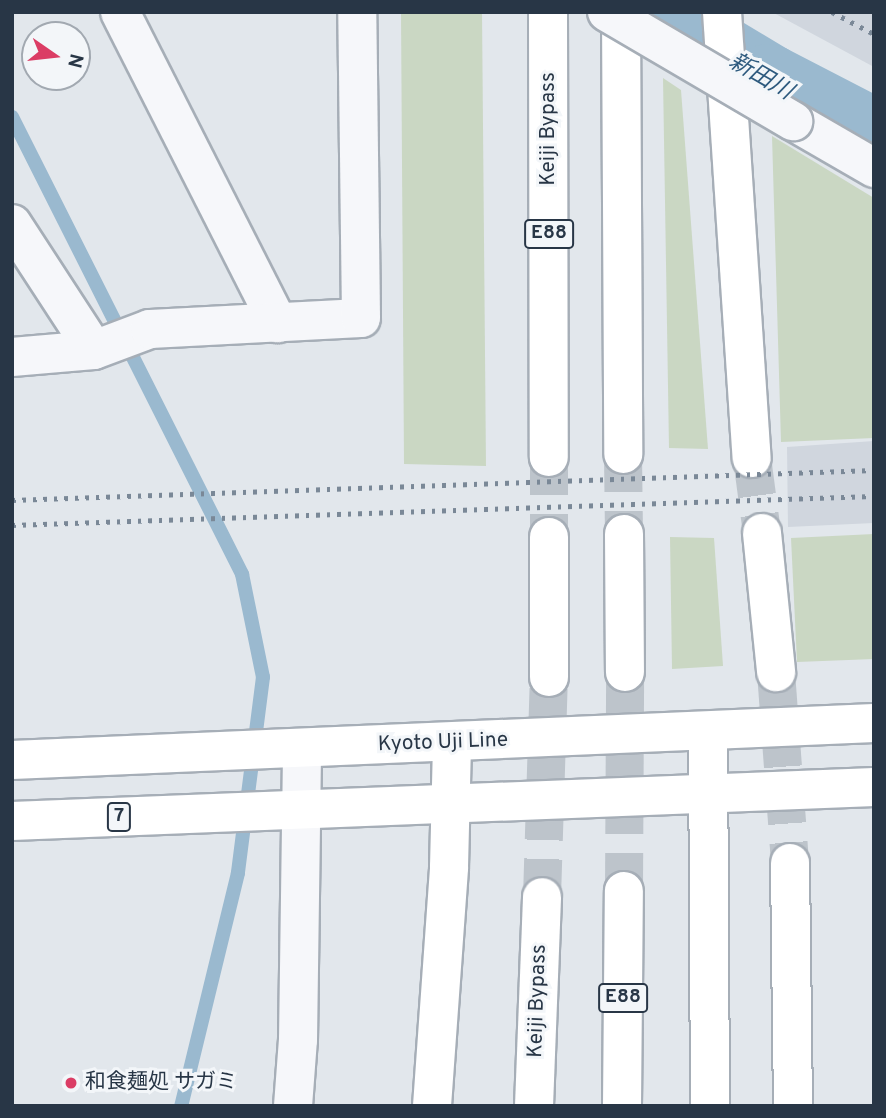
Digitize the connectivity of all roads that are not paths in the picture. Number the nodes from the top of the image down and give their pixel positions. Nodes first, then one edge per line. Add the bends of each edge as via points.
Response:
1 (120, 12) edge
2 (357, 12) edge
3 (548, 12) edge
4 (607, 12) edge
5 (621, 12) edge
6 (722, 12) edge
7 (874, 168) edge
8 (12, 224) edge
9 (278, 323) junction
10 (102, 347) junction
11 (12, 357) edge
12 (623, 454) tunnel mouth
13 (549, 457) tunnel mouth
14 (752, 458) tunnel mouth
15 (762, 533) tunnel mouth
16 (624, 534) tunnel mouth
17 (549, 537) tunnel mouth
18 (625, 672) tunnel mouth
19 (776, 673) tunnel mouth
20 (549, 677) tunnel mouth
21 (874, 723) edge
22 (708, 731) junction
23 (452, 743) junction
24 (288, 750) junction
25 (12, 760) edge
26 (874, 788) edge
27 (707, 796) junction
28 (453, 805) junction
29 (284, 809) junction
30 (12, 821) edge
31 (790, 863) tunnel mouth
32 (624, 891) tunnel mouth
33 (542, 897) tunnel mouth
34 (293, 1106) edge
35 (432, 1106) edge
36 (534, 1106) edge
37 (622, 1106) edge
38 (710, 1106) edge
39 (793, 1106) edge

1 - 9 street
2 - 9 street via 361,318
3 - 13 main road, Keiji Bypass / E88
4 - 7 street, bridge
5 - 12 main road
6 - 14 main road
8 - 10 street
9 - 10 street via 150,330
10 - 11 street
15 - 19 main road
16 - 18 main road
17 - 20 main road
21 - 22 main road, Kyoto Uji Line
22 - 23 main road, Kyoto Uji Line
22 - 27 main road
23 - 24 main road, Kyoto Uji Line
23 - 28 main road
24 - 25 main road, Kyoto Uji Line
24 - 29 street
26 - 27 main road, 7
27 - 28 main road, 7
27 - 38 main road
28 - 29 main road, 7
28 - 35 main road
29 - 30 main road, 7
29 - 34 street
31 - 39 main road
32 - 37 main road, E88
33 - 36 main road, Keiji Bypass

